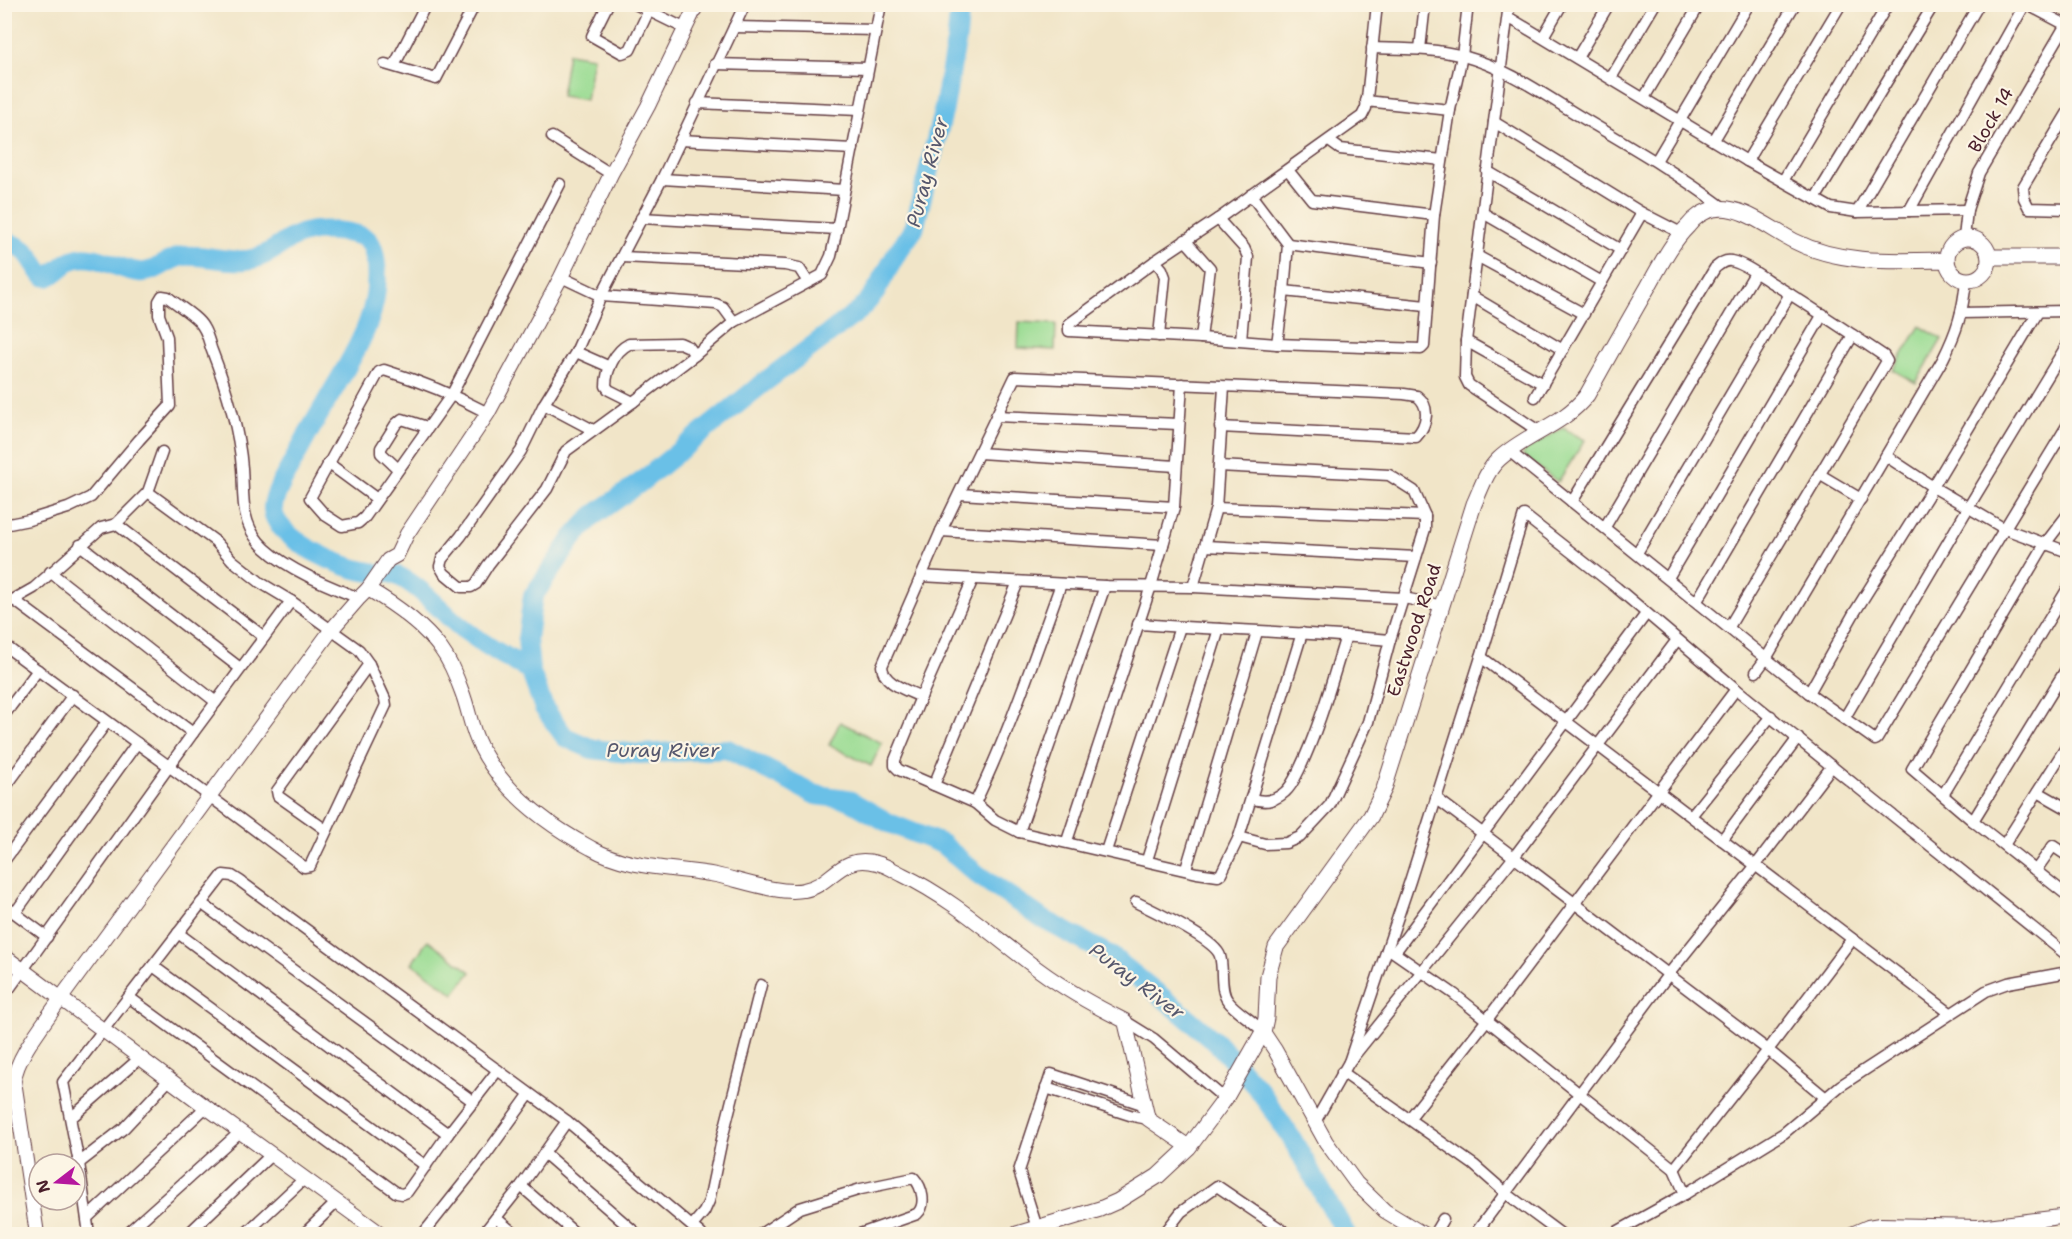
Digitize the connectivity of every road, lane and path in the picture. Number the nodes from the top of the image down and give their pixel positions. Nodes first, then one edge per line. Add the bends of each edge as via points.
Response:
1 (426, 4) edge
2 (475, 4) edge
3 (608, 4) edge
4 (635, 4) edge
5 (697, 4) edge
6 (745, 4) edge
7 (881, 4) edge
8 (1377, 4) edge
9 (1425, 4) edge
10 (1468, 4) edge
11 (1562, 4) edge
12 (1609, 4) edge
13 (1655, 4) edge
14 (1700, 4) edge
15 (1749, 4) edge
16 (1795, 4) edge
17 (1842, 4) edge
18 (1888, 4) edge
19 (1934, 4) edge
20 (1979, 4) edge
21 (2025, 4) edge
22 (650, 8) edge
23 (1509, 8) edge
24 (2067, 24) edge
25 (734, 27) junction
26 (686, 28) junction
27 (876, 30) junction
28 (1543, 37) junction
29 (1372, 48) junction
30 (1420, 50) junction
31 (1462, 56) junction
32 (1577, 58) junction
33 (715, 64) junction
34 (868, 68) junction
35 (1500, 68) junction
36 (1611, 78) junction
37 (1644, 98) junction
38 (1366, 101) junction
39 (697, 103) junction
40 (859, 110) junction
41 (1450, 110) junction
42 (2067, 112) edge
43 (1680, 119) junction
44 (1494, 122) junction
45 (552, 137) dead end
46 (680, 140) junction
47 (1714, 140) junction
48 (1329, 141) junction
49 (853, 149) junction
50 (1442, 160) junction
51 (1656, 161) junction
52 (1747, 161) junction
53 (1288, 170) junction
54 (1487, 171) junction
55 (611, 174) junction
56 (662, 178) junction
57 (1783, 181) junction
58 (560, 184) dead end
59 (844, 190) junction
60 (1251, 195) junction
61 (1815, 199) junction
62 (1724, 208) junction
63 (2067, 209) edge
64 (1966, 210) junction
65 (1857, 212) junction
66 (1909, 212) junction
67 (1483, 213) junction
68 (1642, 213) junction
69 (1434, 215) junction
70 (641, 218) junction
71 (1218, 219) junction
72 (837, 229) junction
73 (1681, 233) junction
74 (1964, 238) junction
75 (1185, 240) junction
76 (1288, 244) junction
77 (1621, 250) junction
78 (1477, 256) junction
79 (622, 257) junction
80 (1989, 257) junction
81 (2067, 257) edge
82 (1947, 260) junction
83 (1155, 261) junction
84 (1431, 263) junction
85 (1755, 273) junction
86 (561, 277) junction
87 (1966, 280) junction
88 (808, 282) junction
89 (1602, 282) junction
90 (1284, 291) junction
91 (1790, 294) junction
92 (601, 296) junction
93 (1472, 296) junction
94 (1426, 306) junction
95 (2067, 311) edge
96 (2038, 312) junction
97 (1961, 313) junction
98 (1584, 314) junction
99 (1823, 314) junction
100 (734, 322) junction
101 (1853, 335) junction
102 (1159, 336) junction
103 (1201, 338) junction
104 (1241, 340) junction
105 (1466, 341) junction
106 (2067, 343) edge
107 (1276, 344) junction
108 (1563, 350) junction
109 (576, 352) junction
110 (695, 355) junction
111 (610, 367) junction
112 (1182, 384) junction
113 (1543, 384) junction
114 (1224, 387) junction
115 (452, 394) junction
116 (1535, 397) dead end
117 (633, 402) junction
118 (544, 404) junction
119 (488, 413) junction
120 (996, 416) junction
121 (1178, 424) junction
122 (2067, 424) edge
123 (1220, 426) junction
124 (427, 427) junction
125 (593, 430) junction
126 (1540, 432) junction
127 (1509, 451) junction
128 (162, 452) dead end
129 (979, 453) junction
130 (1886, 456) junction
131 (328, 464) junction
132 (1176, 466) junction
133 (1219, 466) junction
134 (398, 469) junction
135 (1819, 474) junction
136 (1934, 488) junction
137 (148, 492) junction
138 (960, 494) junction
139 (377, 499) junction
140 (1861, 499) junction
141 (1572, 502) junction
142 (1174, 507) junction
143 (1216, 508) junction
144 (1968, 508) junction
145 (2067, 514) edge
146 (1425, 516) junction
147 (116, 524) junction
148 (4, 525) edge
149 (1605, 527) junction
150 (2005, 529) junction
151 (941, 531) junction
152 (2045, 544) junction
153 (80, 545) junction
154 (1163, 545) junction
155 (1205, 546) junction
156 (2067, 552) edge
157 (1637, 554) junction
158 (1416, 557) junction
159 (50, 572) junction
160 (921, 576) junction
161 (1668, 578) junction
162 (973, 579) junction
163 (1018, 582) junction
164 (1061, 584) junction
165 (1105, 586) junction
166 (1151, 586) junction
167 (1193, 587) junction
168 (2067, 588) edge
169 (363, 593) junction
170 (1404, 598) junction
171 (291, 601) junction
172 (1696, 601) junction
173 (9, 603) edge
174 (1443, 606) junction
175 (1646, 614) junction
176 (1138, 624) junction
177 (1180, 627) junction
178 (1729, 627) junction
179 (332, 629) junction
180 (1219, 629) junction
181 (1257, 632) junction
182 (1302, 633) junction
183 (1346, 636) junction
184 (264, 637) junction
185 (1677, 639) junction
186 (1390, 640) junction
187 (4, 645) edge
188 (1481, 657) junction
189 (1767, 657) junction
190 (369, 664) junction
191 (2067, 666) edge
192 (240, 668) junction
193 (38, 670) junction
194 (1756, 672) dead end
195 (1736, 689) junction
196 (1809, 693) junction
197 (73, 695) junction
198 (921, 697) junction
199 (216, 702) junction
200 (4, 716) edge
201 (1770, 716) junction
202 (1844, 719) junction
203 (1566, 721) junction
204 (107, 722) junction
205 (193, 733) junction
206 (1798, 738) junction
207 (137, 743) junction
208 (2067, 744) edge
209 (1597, 745) junction
210 (2064, 759) edge
211 (1832, 766) junction
212 (170, 767) junction
213 (933, 785) junction
214 (4, 789) edge
215 (1659, 792) junction
216 (2038, 792) junction
217 (210, 795) junction
218 (1943, 795) junction
219 (1251, 798) junction
220 (1436, 798) junction
221 (975, 803) junction
222 (2067, 809) edge
223 (1691, 816) junction
224 (1973, 821) junction
225 (326, 830) junction
226 (1019, 832) junction
227 (1483, 834) junction
228 (1239, 837) junction
229 (1722, 840) junction
230 (1067, 842) junction
231 (2004, 845) junction
232 (1106, 851) junction
233 (2067, 856) edge
234 (1514, 857) junction
235 (1147, 860) junction
236 (4, 861) edge
237 (1756, 866) junction
238 (1186, 869) junction
239 (2036, 870) junction
240 (2067, 896) edge
241 (1136, 902) dead end
242 (201, 903) junction
243 (1575, 904) junction
244 (4, 905) edge
245 (15, 912) junction
246 (178, 933) junction
247 (47, 937) junction
248 (1852, 939) junction
249 (1390, 950) junction
250 (4, 956) edge
251 (2067, 956) edge
252 (153, 966) junction
253 (24, 970) junction
254 (2067, 972) edge
255 (1422, 973) junction
256 (1668, 975) junction
257 (761, 985) dead end
258 (4, 996) edge
259 (62, 998) junction
260 (130, 998) junction
261 (1950, 1013) junction
262 (1125, 1021) junction
263 (1486, 1021) junction
264 (104, 1029) junction
265 (1260, 1038) junction
266 (1767, 1050) junction
267 (140, 1058) junction
268 (1349, 1062) junction
269 (498, 1070) junction
270 (1342, 1072) junction
271 (170, 1079) junction
272 (1046, 1088) junction
273 (530, 1095) junction
274 (1580, 1095) junction
275 (1226, 1097) junction
276 (1826, 1098) junction
277 (474, 1102) junction
278 (1145, 1105) junction
279 (206, 1107) junction
280 (71, 1118) junction
281 (1148, 1119) junction
282 (1409, 1119) junction
283 (567, 1121) junction
284 (1315, 1122) junction
285 (240, 1132) junction
286 (448, 1134) junction
287 (1190, 1147) junction
288 (77, 1152) edge
289 (544, 1153) junction
290 (272, 1154) junction
291 (87, 1157) edge
292 (426, 1166) junction
293 (1674, 1169) junction
294 (304, 1179) junction
295 (520, 1186) junction
296 (1507, 1194) junction
297 (1685, 1194) junction
298 (336, 1203) junction
299 (86, 1212) edge
300 (2067, 1216) edge
301 (87, 1218) junction
302 (496, 1218) junction
303 (1443, 1219) dead end
304 (692, 1226) junction
305 (371, 1232) edge
306 (1027, 1232) edge
307 (37, 1234) edge
308 (89, 1234) edge
309 (126, 1234) edge
310 (188, 1234) edge
311 (245, 1234) edge
312 (304, 1234) edge
313 (423, 1234) edge
314 (483, 1234) edge
315 (515, 1234) edge
316 (576, 1234) edge
317 (638, 1234) edge
318 (701, 1234) edge
319 (761, 1234) edge
320 (860, 1234) edge
321 (1164, 1234) edge
322 (1288, 1234) edge
323 (1423, 1234) edge
324 (1434, 1234) edge
325 (1475, 1234) edge
326 (1561, 1234) edge
327 (1614, 1234) edge
328 (1852, 1234) edge

1 - 2 street via 389,65 436,79
3 - 22 street via 592,36 622,53 630,50
4 - 22 street
5 - 26 street
6 - 25 street
7 - 27 street
8 - 29 street
9 - 30 street
10 - 31 street
11 - 28 street
12 - 32 street
13 - 36 street
14 - 37 street
15 - 43 street
16 - 47 street
17 - 52 street
18 - 57 street
19 - 61 street
20 - 65 street
21 - 24 street
21 - 66 street
22 - 26 street
23 - 28 street
23 - 35 street
24 - 64 street, Block 14 via 1979,173
25 - 27 street
25 - 33 street
26 - 55 street
27 - 34 street
28 - 32 street
29 - 30 street
29 - 38 street
30 - 31 street
31 - 35 street
31 - 41 street
32 - 36 street
33 - 34 street
33 - 39 street
34 - 40 street
35 - 44 street
35 - 51 street
36 - 37 street
37 - 43 street
38 - 41 street
38 - 48 street via 1362,116
39 - 40 street
39 - 46 street
40 - 49 street
41 - 50 street
42 - 63 street via 2023,187 2029,208
43 - 47 street
43 - 51 street
44 - 54 street
44 - 68 street
45 - 55 street
46 - 49 street
46 - 56 street
47 - 52 street
48 - 50 street via 1340,149
48 - 53 street
49 - 59 street
50 - 69 street
51 - 62 street
52 - 57 street
53 - 60 street
53 - 69 street via 1316,201
54 - 67 street
54 - 77 street
55 - 86 street
56 - 59 street
56 - 70 street
57 - 61 street
58 - 115 street
59 - 72 street
60 - 71 street
60 - 76 street
61 - 65 street via 1831,208
62 - 73 main road, Eastwood Road via 1705,212
62 - 82 main road via 1742,213 1817,251 1864,260
64 - 66 street
64 - 74 street, Block 14
65 - 66 street
67 - 78 street
67 - 89 street
68 - 73 street
68 - 77 street
69 - 84 street
70 - 72 street
70 - 79 street
71 - 75 street
71 - 104 street via 1248,253
72 - 88 street via 822,275
73 - 126 main road, Eastwood Road via 1587,395 1571,412
74 - 80 main road via 1983,244
74 - 82 main road via 1951,245
75 - 83 street
75 - 103 street via 1210,268
76 - 84 street
76 - 90 street
77 - 89 street
78 - 93 street
78 - 98 street
79 - 88 street via 785,265 799,268
79 - 92 street
80 - 81 main road
80 - 87 main road via 1984,272 1976,279
82 - 87 main road via 1950,271
83 - 102 street via 1165,277
83 - 102 street via 1068,326 1071,332
84 - 94 street
85 - 91 street
85 - 141 street via 1728,260 1715,268
85 - 149 street
86 - 92 street
86 - 119 street
87 - 97 street
88 - 100 street
89 - 98 street
90 - 94 street
90 - 107 street
91 - 99 street
91 - 157 street
92 - 100 street via 716,304
92 - 109 street
93 - 105 street
93 - 108 street
94 - 107 street via 1424,345 1418,350
95 - 96 street
96 - 97 street
96 - 136 street
97 - 130 street via 1957,332 1943,359
98 - 108 street
99 - 101 street
99 - 161 street
100 - 110 street
101 - 135 street via 1887,361
101 - 172 street
102 - 103 street
103 - 104 street
104 - 107 street
105 - 113 street
105 - 126 street via 1465,377 1469,385
106 - 144 street
108 - 113 street
109 - 111 street
109 - 118 street
110 - 111 street via 680,343 629,344 616,355
110 - 117 street
111 - 117 street via 606,386
112 - 114 street
112 - 120 street via 1014,377
112 - 121 street
113 - 116 street
114 - 123 street
114 - 123 street via 1417,396 1426,407 1426,417 1416,437
115 - 119 street
115 - 124 street
115 - 131 street via 414,379 379,372
117 - 125 street
118 - 125 street
118 - 125 street via 521,451 442,558 440,566 444,573 461,587 476,584 547,489 566,451
119 - 169 street via 407,534 398,555 388,561
120 - 121 street
120 - 129 street
121 - 132 street
122 - 150 street
123 - 133 street
124 - 134 street
124 - 134 street via 402,419 396,424 381,453
126 - 127 main road, Eastwood Road
127 - 141 street
127 - 174 main road, Eastwood Road via 1491,468 1474,504
128 - 137 street
129 - 132 street
129 - 138 street
130 - 136 street
130 - 140 street
131 - 139 street
131 - 139 street via 310,498 325,515 342,526 358,524
132 - 142 street
133 - 143 street
133 - 146 street via 1389,475 1414,491
134 - 139 street
135 - 140 street
135 - 178 street
136 - 144 street
136 - 196 street via 1853,615
137 - 147 street
137 - 171 street via 215,541 261,583
138 - 142 street
138 - 151 street
140 - 189 street
141 - 149 street
142 - 154 street
143 - 146 street
143 - 155 street
144 - 150 street
144 - 202 street
145 - 152 street
146 - 158 street
147 - 153 street via 101,528
147 - 184 street
148 - 169 street via 68,508 91,497 170,406 167,337 159,315 159,301 162,296 168,297 202,325 222,376 242,467 245,517 259,542 304,574
149 - 157 street
150 - 152 street
150 - 202 street via 1877,739
151 - 154 street
151 - 160 street
152 - 156 street
152 - 218 street via 1913,765 1913,771
153 - 159 street
153 - 192 street
154 - 166 street
155 - 158 street
155 - 167 street
157 - 161 street
158 - 170 street
159 - 173 street via 34,588
159 - 199 street
160 - 162 street
160 - 198 street via 882,674
161 - 172 street
162 - 163 street
162 - 198 street
163 - 164 street
163 - 213 street
164 - 165 street
164 - 221 street
165 - 166 street
165 - 226 street
166 - 167 street
166 - 176 street
167 - 170 street
168 - 218 street
169 - 179 street
169 - 262 street via 401,609 441,650 463,694 480,747 497,773 527,804 590,848 637,865 713,874 797,891 816,886 848,863 876,863 918,882 1042,973
170 - 174 street
170 - 186 street
171 - 179 street
171 - 184 street
172 - 178 street
173 - 205 street
174 - 265 main road, Eastwood Road via 1384,789 1371,816 1276,947
175 - 185 street
175 - 188 street via 1524,515
175 - 203 street
176 - 177 street
176 - 230 street
177 - 180 street
177 - 232 street
178 - 189 street
179 - 190 street via 359,650
179 - 217 street
180 - 181 street
180 - 235 street
181 - 182 street
181 - 238 street
182 - 183 street
182 - 219 street
183 - 186 street
183 - 219 street via 1313,742 1293,782 1272,800
184 - 192 street
185 - 195 street
185 - 209 street
186 - 228 street via 1368,722 1330,806 1300,837 1286,843 1265,844
187 - 193 street
188 - 203 street
188 - 220 street
189 - 194 street
189 - 196 street
190 - 225 street via 386,705
190 - 225 street via 277,790 278,796
191 - 224 street
192 - 199 street
193 - 197 street
193 - 200 street
195 - 201 street
195 - 215 street
196 - 202 street
197 - 204 street
197 - 214 street
198 - 213 street via 895,766
199 - 205 street
201 - 206 street
201 - 223 street
203 - 209 street
203 - 227 street
204 - 207 street
204 - 236 street
205 - 212 street
206 - 211 street
206 - 229 street
207 - 212 street
207 - 245 street
208 - 210 street
209 - 215 street
209 - 234 street
210 - 216 street
211 - 237 street
211 - 251 street
212 - 217 street
212 - 247 street
213 - 221 street
215 - 223 street
215 - 243 street
216 - 222 street
216 - 231 street
217 - 225 street via 304,867 310,866
217 - 259 street
218 - 224 street
219 - 228 street
220 - 227 street
220 - 249 street
221 - 226 street via 995,820
223 - 229 street
224 - 231 street
226 - 230 street
227 - 234 street
227 - 249 street
228 - 238 street via 1218,876
229 - 237 street
230 - 232 street
231 - 239 street
232 - 235 street
233 - 239 street via 2053,846
234 - 243 street
234 - 255 street
235 - 238 street
237 - 248 street
237 - 256 street
239 - 240 street
241 - 265 street via 1216,948 1228,1001 1253,1021
242 - 246 street
242 - 269 street via 223,875 232,876
242 - 277 street
243 - 256 street
243 - 263 street
244 - 245 street
245 - 247 street
246 - 252 street
246 - 286 street
247 - 253 street
248 - 261 street
248 - 266 street
249 - 255 street
249 - 268 street
250 - 253 street
252 - 260 street
252 - 292 street
253 - 258 street
253 - 259 street
254 - 261 street via 2008,983 1986,991
255 - 263 street
255 - 268 street
256 - 266 street
256 - 274 street
257 - 304 street via 709,1201
259 - 264 street
259 - 307 street via 15,1071
260 - 264 street
260 - 292 street via 397,1193 407,1192
261 - 276 street
262 - 275 street via 1154,1039
262 - 278 street
263 - 274 street
263 - 282 street
264 - 267 street
264 - 280 street via 63,1082
265 - 275 main road, Eastwood Road
265 - 284 street via 1275,1050
266 - 276 street
266 - 293 street
267 - 271 street
267 - 280 street
268 - 270 street
269 - 273 street
269 - 277 street
270 - 282 street
270 - 284 street
271 - 279 street
271 - 291 street via 124,1128
272 - 278 street via 1051,1074
272 - 281 street
272 - 306 street via 1019,1171
273 - 283 street
273 - 313 street
274 - 293 street
274 - 296 street
275 - 287 main road, Eastwood Road
276 - 297 street via 1784,1133
277 - 286 street
278 - 281 street
279 - 285 street
279 - 301 street
280 - 288 street
281 - 287 street
282 - 296 street
283 - 289 street
283 - 304 street
284 - 323 street via 1356,1183 1385,1211
285 - 290 street
285 - 309 street
286 - 292 street
287 - 306 main road, Eastwood Road via 1136,1192 1100,1209
289 - 295 street
289 - 317 street
290 - 294 street
290 - 310 street
293 - 297 street
294 - 298 street
294 - 311 street
295 - 302 street
295 - 316 street
296 - 325 street
296 - 326 street
297 - 327 street
298 - 305 street
298 - 312 street
299 - 301 street
300 - 328 street via 1979,1227 1880,1225
301 - 308 street
302 - 314 street
302 - 315 street
303 - 324 street
304 - 318 street
319 - 320 street via 800,1208 861,1189 914,1178 918,1182 922,1210
321 - 322 street via 1181,1212 1217,1186

